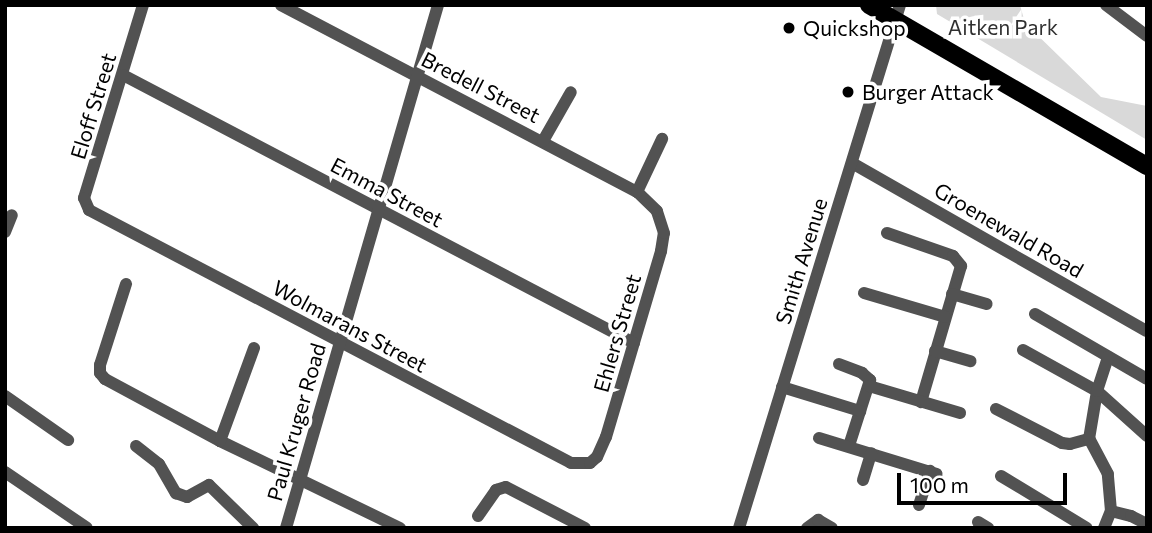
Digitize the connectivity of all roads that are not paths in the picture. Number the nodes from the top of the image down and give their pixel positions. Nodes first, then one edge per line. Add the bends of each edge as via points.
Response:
1 (143, 5) edge
2 (281, 5) edge
3 (438, 5) edge
4 (869, 5) edge
5 (1106, 5) edge
6 (898, 12) edge
7 (1147, 36) edge
8 (122, 75) junction
9 (416, 75) junction
10 (571, 92) dead end
11 (662, 139) dead end
12 (543, 141) junction
13 (852, 163) junction
14 (1147, 166) edge
15 (637, 192) junction
16 (379, 209) junction
17 (657, 211) joint
18 (94, 214) joint
19 (12, 215) dead end
20 (5, 232) edge
21 (887, 233) dead end
22 (126, 284) dead end
23 (864, 293) dead end
24 (952, 294) junction
25 (987, 304) dead end
26 (1035, 314) dead end
27 (945, 317) junction
28 (1147, 331) edge
29 (340, 342) junction
30 (634, 344) junction
31 (254, 348) dead end
32 (1023, 350) dead end
33 (935, 351) junction
34 (1108, 357) junction
35 (971, 361) dead end
36 (839, 364) dead end
37 (1147, 379) edge
38 (869, 386) junction
39 (782, 387) junction
40 (1097, 391) junction
41 (5, 396) edge
42 (921, 402) junction
43 (996, 409) dead end
44 (860, 411) junction
45 (960, 413) dead end
46 (1147, 436) edge
47 (819, 438) dead end
48 (68, 439) dead end
49 (1089, 439) junction
50 (220, 441) junction
51 (136, 446) dead end
52 (849, 446) junction
53 (871, 453) junction
54 (590, 463) joint
55 (6, 473) edge
56 (1001, 476) dead end
57 (863, 480) dead end
58 (300, 481) junction
59 (919, 505) dead end
60 (1111, 511) junction
61 (478, 516) dead end
62 (1147, 524) edge
63 (87, 528) edge
64 (254, 528) edge
65 (286, 528) edge
66 (400, 528) edge
67 (584, 528) edge
68 (739, 528) edge
69 (807, 528) edge
70 (832, 528) edge
71 (1087, 528) edge
72 (1104, 528) edge

1 - 8 street, Eloff Street
2 - 9 street, Bredell Street
3 - 9 street, Paul Kruger Road
4 - 6 main road
5 - 7 street
6 - 13 street, Smith Avenue
6 - 14 main road
8 - 16 street, Emma Street
8 - 18 street, Eloff Street via 84,198
9 - 12 street, Bredell Street
9 - 16 street, Paul Kruger Road
10 - 12 street
11 - 15 street
12 - 15 street, Bredell Street
13 - 28 street, Groenewald Road
13 - 39 street, Smith Avenue
15 - 17 street, Bredell Street
16 - 29 street, Paul Kruger Road
16 - 30 street, Emma Street
17 - 30 street, Ehlers Street via 664,233
18 - 29 street, Wolmarans Street
19 - 20 street
21 - 24 street via 953,256 960,272
22 - 50 street via 100,373 113,385
23 - 27 street
24 - 25 street
24 - 27 street
26 - 34 street
27 - 33 street
29 - 54 street, Wolmarans Street via 570,463
29 - 58 street, Paul Kruger Road
30 - 54 street, Ehlers Street via 606,437
31 - 50 street
32 - 40 street
33 - 35 street
33 - 42 street
34 - 37 street
34 - 40 street
36 - 38 street via 866,376
38 - 42 street
38 - 44 street
39 - 44 street
39 - 68 street, Smith Avenue
40 - 46 street
40 - 49 street
41 - 48 street
42 - 45 street
43 - 49 street via 1062,443
44 - 52 street
47 - 52 street
49 - 60 street via 1108,474
50 - 58 street
51 - 64 street via 159,464 176,493 187,497 209,485
52 - 53 street
53 - 57 street
53 - 59 street via 933,473
55 - 63 street
56 - 71 street
58 - 65 street, Paul Kruger Road
58 - 66 street
60 - 62 street
60 - 72 street
61 - 67 street via 496,490 506,487
69 - 70 street via 818,520

